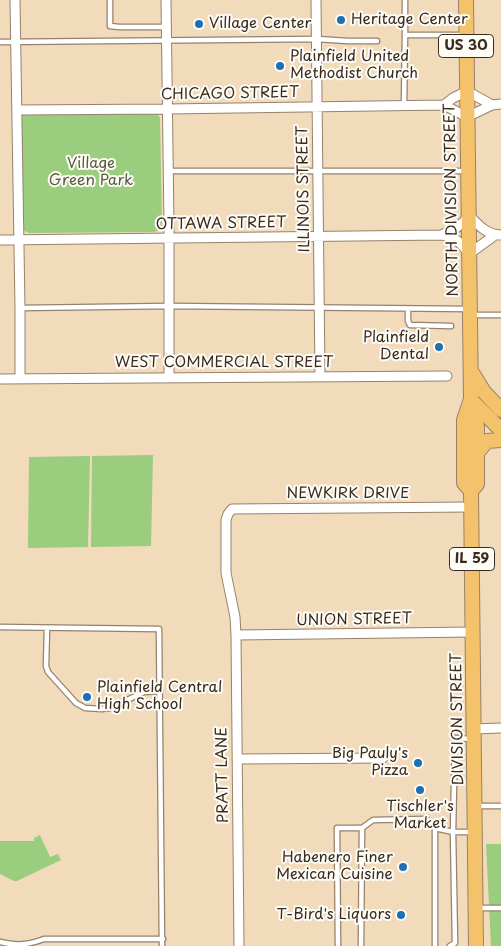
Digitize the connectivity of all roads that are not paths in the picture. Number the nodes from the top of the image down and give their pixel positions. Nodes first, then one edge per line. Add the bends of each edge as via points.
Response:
1 (15, 0) edge
2 (110, 0) edge
3 (166, 0) edge
4 (316, 0) edge
5 (404, 0) edge
6 (466, 0) edge
7 (166, 27) junction
8 (404, 35) junction
9 (466, 35) junction
10 (317, 39) junction
11 (166, 40) junction
12 (377, 41) dead end
13 (0, 42) edge
14 (16, 42) junction
15 (467, 92) junction
16 (497, 104) edge
17 (404, 105) junction
18 (444, 105) junction
19 (317, 107) junction
20 (168, 109) junction
21 (17, 110) junction
22 (467, 117) junction
23 (168, 171) junction
24 (318, 171) junction
25 (468, 171) junction
26 (469, 216) junction
27 (442, 235) junction
28 (498, 235) edge
29 (318, 236) junction
30 (169, 238) junction
31 (0, 240) edge
32 (19, 240) junction
33 (469, 254) junction
34 (169, 306) junction
35 (20, 308) junction
36 (319, 308) junction
37 (408, 309) junction
38 (470, 312) junction
39 (501, 315) edge
40 (451, 326) dead end
41 (471, 370) junction
42 (448, 376) dead end
43 (169, 377) junction
44 (320, 377) junction
45 (0, 379) edge
46 (20, 379) junction
47 (471, 399) junction
48 (501, 410) edge
49 (501, 430) edge
50 (501, 440) edge
51 (477, 453) junction
52 (471, 491) junction
53 (472, 507) junction
54 (228, 514) joint
55 (0, 628) edge
56 (47, 628) junction
57 (473, 632) junction
58 (236, 635) junction
59 (160, 691) junction
60 (501, 728) edge
61 (474, 734) junction
62 (383, 758) dead end
63 (237, 759) junction
64 (475, 806) junction
65 (501, 806) edge
66 (362, 828) junction
67 (435, 828) junction
68 (453, 832) junction
69 (475, 832) junction
70 (476, 908) junction
71 (501, 908) edge
72 (163, 939) junction
73 (0, 942) edge
74 (162, 946) edge
75 (239, 946) edge
76 (338, 946) edge
77 (361, 946) edge
78 (435, 946) edge
79 (450, 946) edge
80 (476, 946) edge

1 - 14 street
2 - 7 lane via 110,26
3 - 7 street
4 - 10 street, ILLINOIS STREET
5 - 8 lane
6 - 9 main road, NORTH DIVISION STREET / US 30
7 - 11 street
8 - 9 lane
8 - 17 lane
9 - 15 main road, NORTH DIVISION STREET / US 30
10 - 11 lane
10 - 12 lane
10 - 19 street, ILLINOIS STREET
11 - 14 lane
11 - 20 street
13 - 14 lane
14 - 21 street
15 - 16 street
15 - 18 street, CHICAGO STREET
15 - 22 main road, NORTH DIVISION STREET / US 30
16 - 22 street
17 - 18 street, CHICAGO STREET
17 - 19 street, CHICAGO STREET
18 - 22 street, CHICAGO STREET
19 - 20 street, CHICAGO STREET
19 - 24 street, ILLINOIS STREET
20 - 21 street, CHICAGO STREET
20 - 23 street
21 - 32 street
22 - 25 main road, NORTH DIVISION STREET / US 30
23 - 24 lane
23 - 30 street
24 - 25 lane
24 - 29 street, ILLINOIS STREET
25 - 26 main road, NORTH DIVISION STREET / US 30
26 - 27 street via 459,227
26 - 28 street via 482,228
26 - 33 main road, NORTH DIVISION STREET / US 30
27 - 29 street, OTTAWA STREET
27 - 33 street, OTTAWA STREET via 460,242
28 - 33 street
29 - 30 street, OTTAWA STREET
29 - 36 street, ILLINOIS STREET
30 - 32 street, OTTAWA STREET
30 - 34 street
31 - 32 street, OTTAWA STREET
32 - 35 street
33 - 38 main road, NORTH DIVISION STREET / US 30
34 - 35 lane
34 - 36 lane
34 - 43 street
35 - 46 street
36 - 37 lane
36 - 44 street, ILLINOIS STREET
37 - 38 lane
37 - 40 lane via 410,325
38 - 39 lane
38 - 41 main road, NORTH DIVISION STREET / US 30
41 - 47 main road, NORTH DIVISION STREET / US 30
41 - 48 main road, US 30 via 484,392
42 - 44 street, WEST COMMERCIAL STREET
43 - 44 street, WEST COMMERCIAL STREET
43 - 46 street, WEST COMMERCIAL STREET
45 - 46 street, WEST COMMERCIAL STREET
47 - 49 main road
47 - 51 main road, DIVISION STREET / IL 59 via 477,427
47 - 52 main road, DIVISION STREET / IL 59 via 464,420 464,483
50 - 51 main road via 487,441
51 - 52 main road, DIVISION STREET / IL 59 via 477,484
52 - 53 main road, DIVISION STREET / IL 59
53 - 54 street, NEWKIRK DRIVE via 232,509
53 - 57 main road, DIVISION STREET / IL 59
54 - 58 street, PRATT LANE via 226,573
55 - 56 lane
56 - 59 lane via 159,628
56 - 59 lane via 48,672 76,703 85,708 110,708 144,692
57 - 58 street, UNION STREET
57 - 61 main road, DIVISION STREET / IL 59
58 - 63 street, PRATT LANE
59 - 72 lane
60 - 61 street
61 - 64 main road, DIVISION STREET / IL 59
61 - 68 lane via 455,738
62 - 63 street
63 - 75 street, PRATT LANE
64 - 65 lane
64 - 69 main road, DIVISION STREET / IL 59
66 - 67 lane via 373,820 426,819
66 - 76 lane via 337,828
66 - 77 lane
67 - 68 lane
67 - 78 lane
68 - 69 lane
68 - 79 lane via 455,943
69 - 70 main road, DIVISION STREET / IL 59
70 - 71 lane
70 - 80 main road, DIVISION STREET / IL 59
72 - 73 lane via 44,939 27,946
72 - 74 lane

